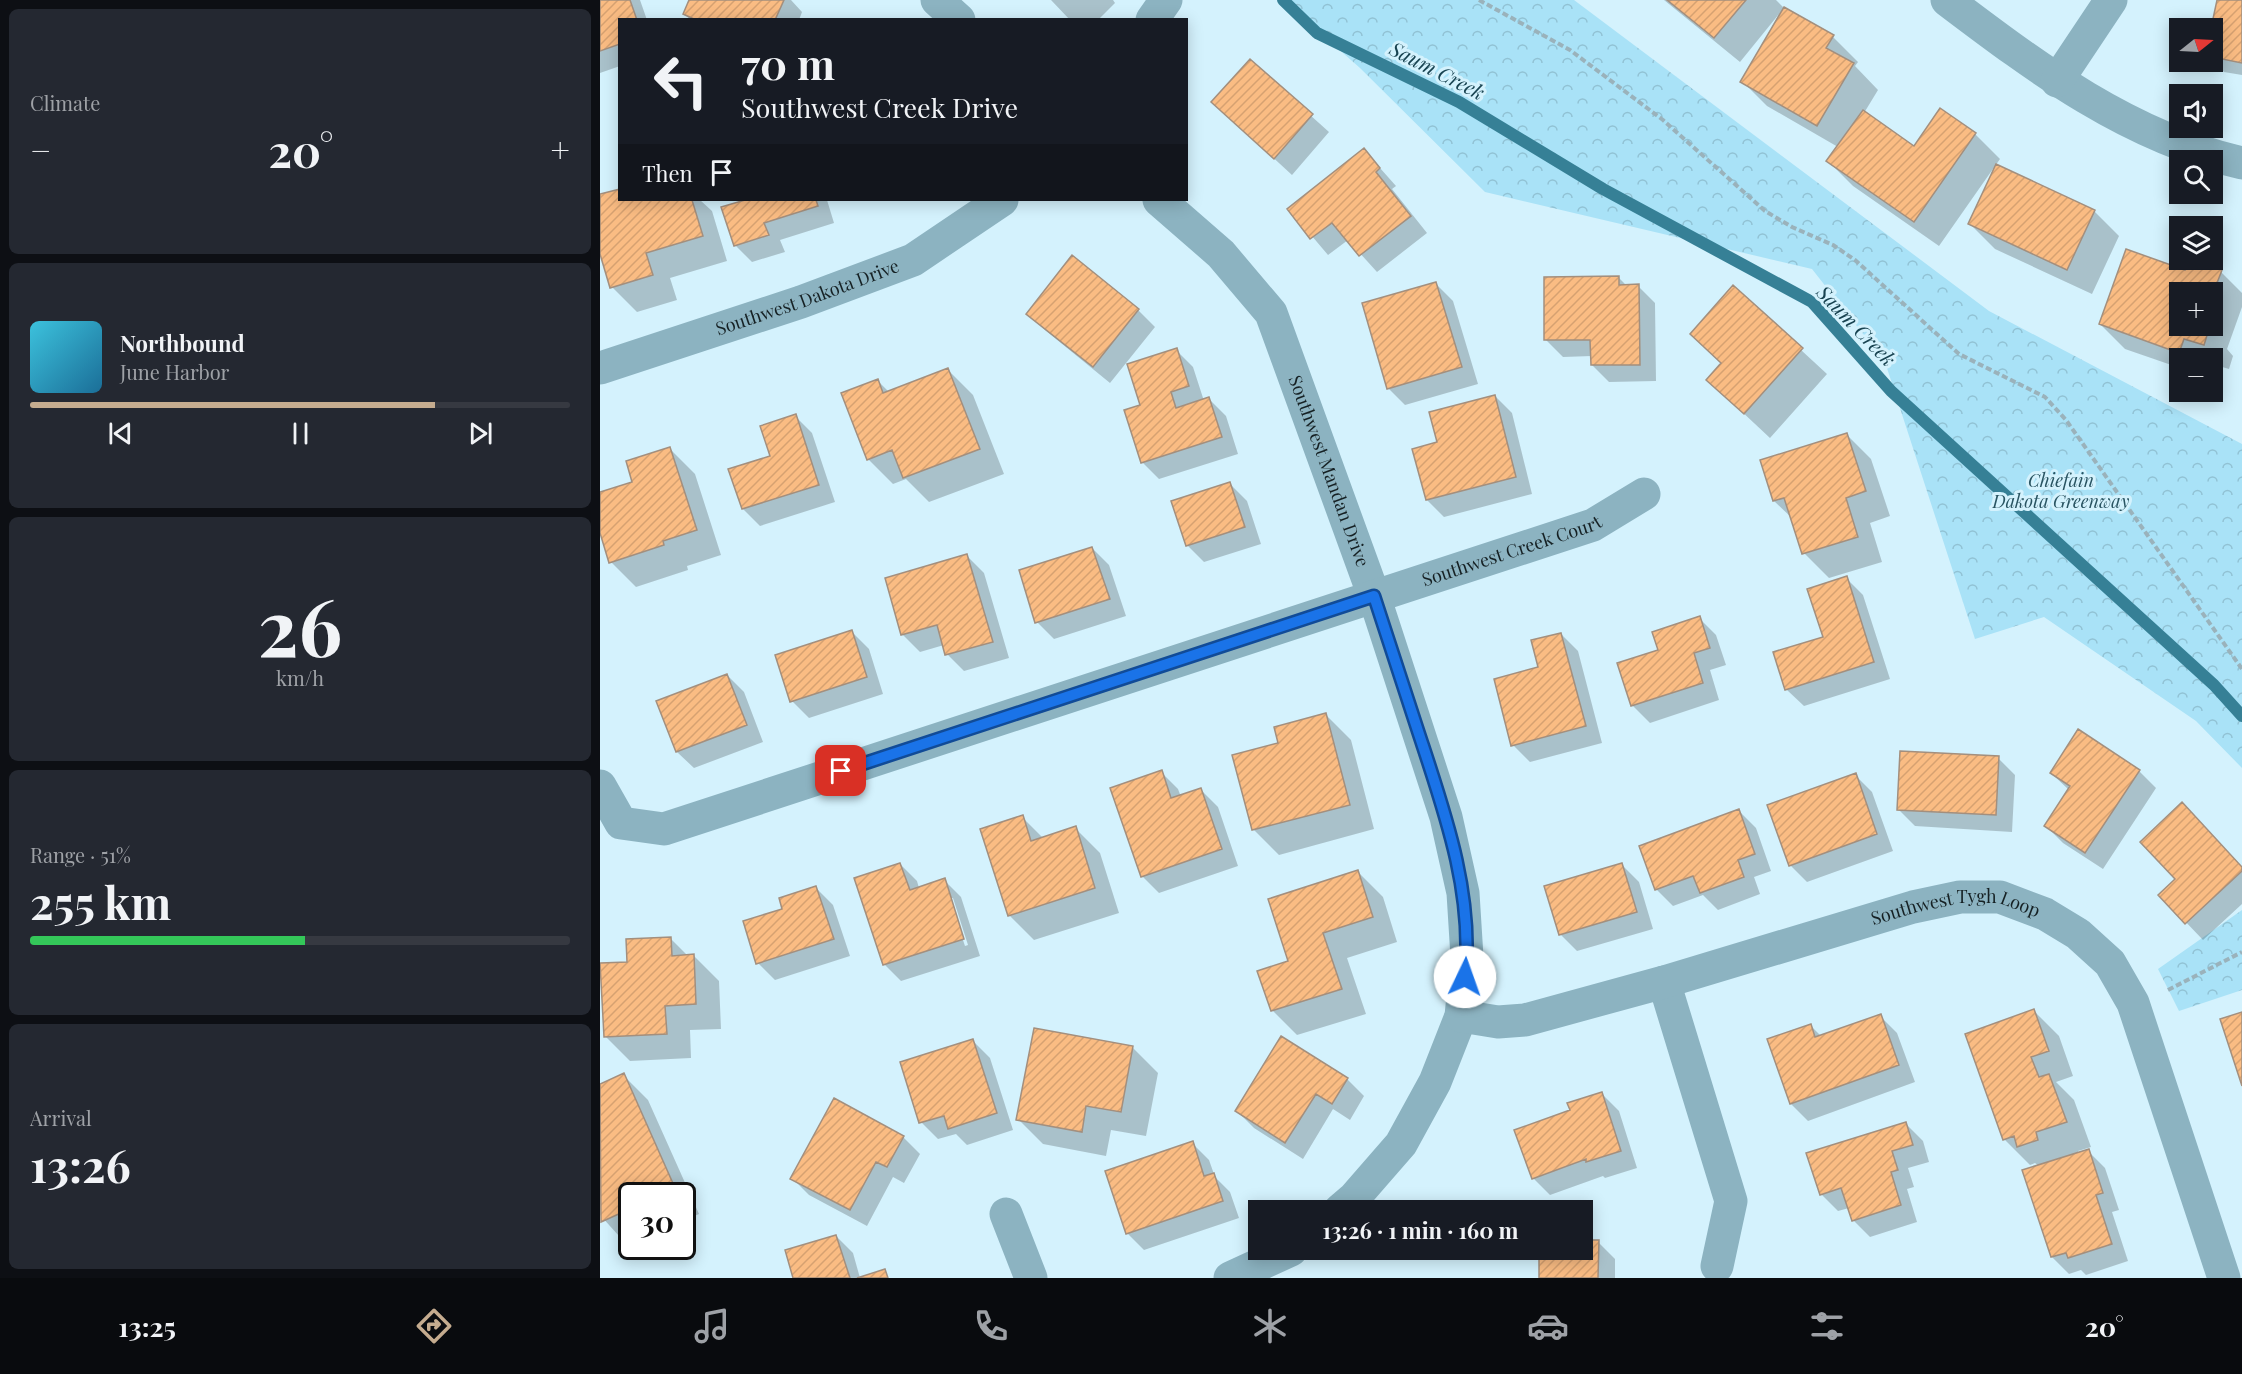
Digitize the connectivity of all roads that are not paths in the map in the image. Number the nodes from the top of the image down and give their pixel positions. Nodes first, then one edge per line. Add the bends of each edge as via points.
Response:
1 (937, 0) edge
2 (1166, 0) edge
3 (1947, 0) edge
4 (2111, 0) edge
5 (957, 18) edge
6 (1153, 18) edge
7 (2056, 81) junction
8 (2242, 163) edge
9 (1001, 201) edge
10 (1160, 201) edge
11 (600, 368) edge
12 (1644, 494) dead end
13 (1374, 596) junction
14 (600, 786) edge
15 (1664, 982) junction
16 (1461, 1016) junction
17 (1352, 1200) edge
18 (1006, 1214) dead end
19 (1270, 1260) edge
20 (1717, 1266) dead end
21 (1031, 1278) edge
22 (1230, 1278) edge
23 (2224, 1278) edge

1 - 5 street
2 - 6 street
3 - 7 street
4 - 7 street
7 - 8 street via 2161,138
9 - 11 street, Southwest Dakota Drive via 913,260 801,302
10 - 13 street, Southwest Mandan Drive via 1221,254 1271,313
12 - 13 street, Southwest Creek Court via 1593,525
13 - 14 street, Southwest Creek Court via 664,829 621,824
13 - 16 street, Southwest Mandan Drive via 1446,817 1463,893 1467,957
15 - 16 street, Southwest Tygh Loop via 1525,1020 1498,1022
15 - 20 street via 1731,1201
15 - 23 street, Southwest Tygh Loop via 1913,907 1960,897 2001,897 2045,914 2078,934 2110,963 2133,1003
16 - 17 street, Southwest Mandan Drive via 1435,1082 1401,1144
18 - 21 street
19 - 22 street

